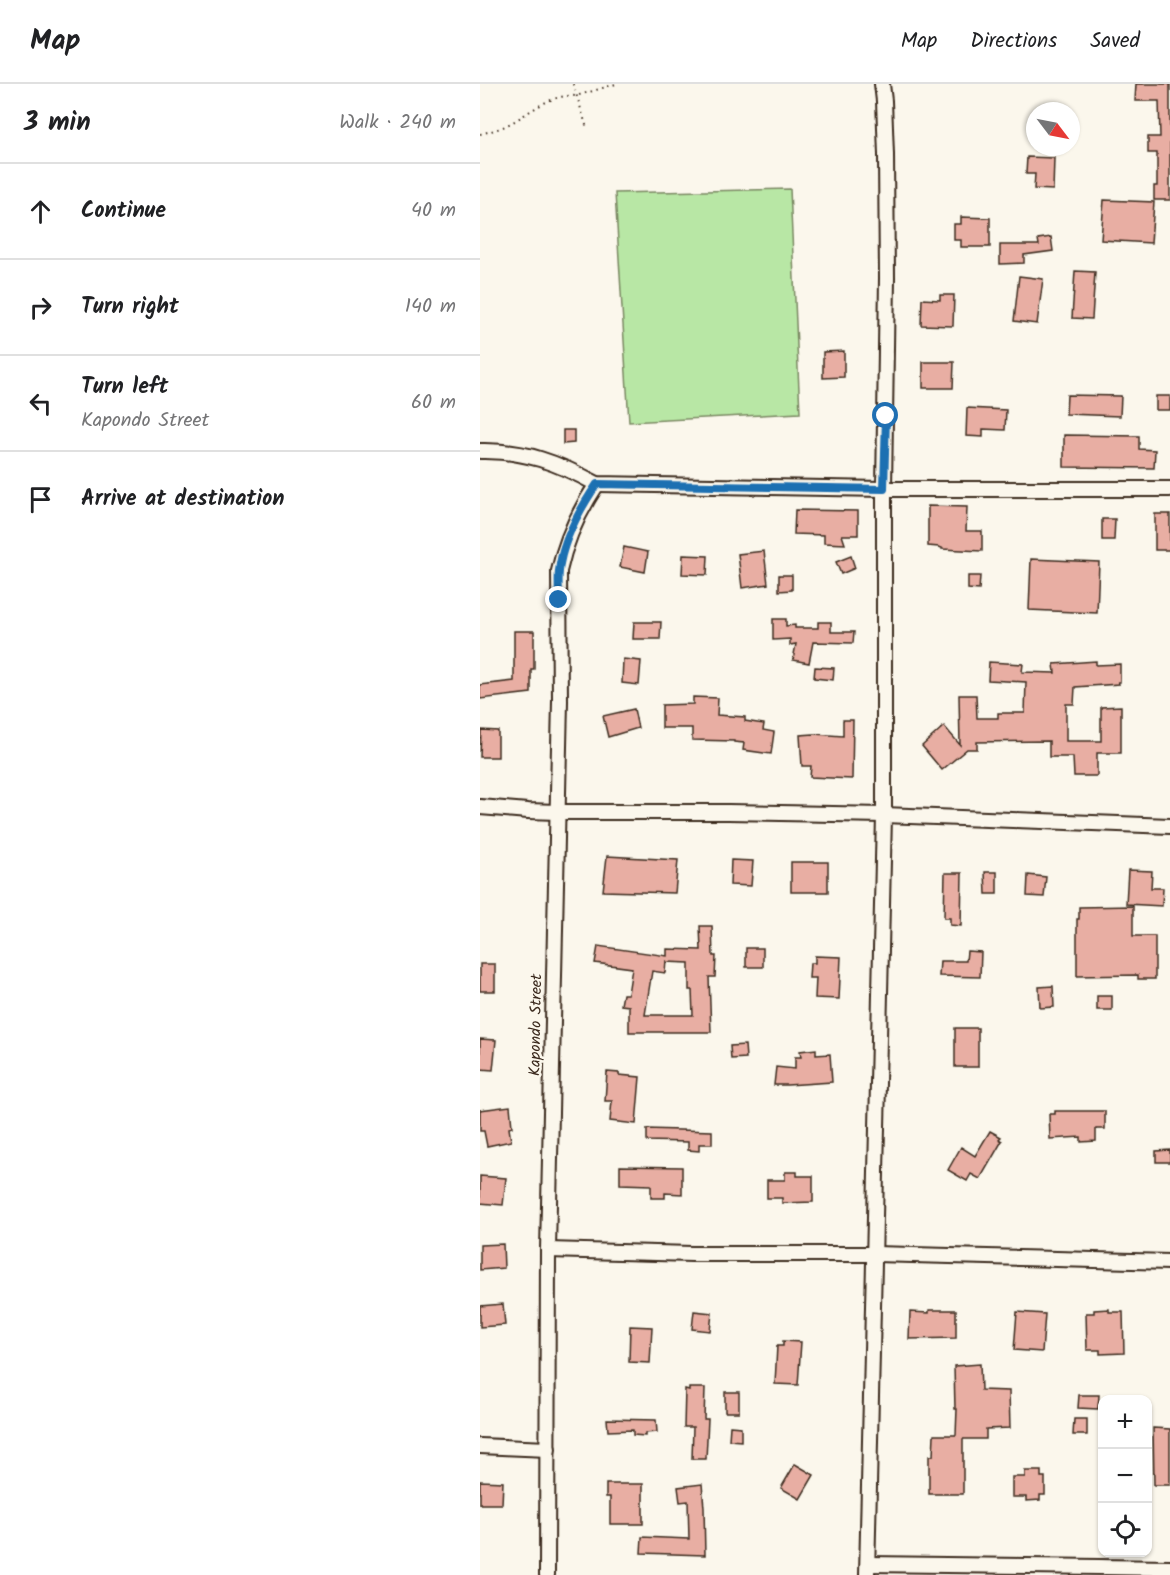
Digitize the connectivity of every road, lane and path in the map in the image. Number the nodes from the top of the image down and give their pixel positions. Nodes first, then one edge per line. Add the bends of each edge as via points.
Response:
1 (573, 84) edge
2 (616, 84) edge
3 (882, 84) edge
4 (576, 96) junction
5 (587, 128) dead end
6 (480, 134) edge
7 (480, 451) edge
8 (597, 484) junction
9 (884, 489) junction
10 (1170, 489) edge
11 (480, 807) edge
12 (556, 812) junction
13 (884, 815) junction
14 (1170, 826) edge
15 (548, 1250) junction
16 (875, 1254) junction
17 (1170, 1262) edge
18 (480, 1446) edge
19 (548, 1449) junction
20 (1170, 1568) edge
21 (868, 1569) edge
22 (1069, 1570) edge
23 (547, 1575) edge

1 - 4 path
2 - 4 path
3 - 9 street via 887,200
4 - 5 path
4 - 6 path via 552,100 504,126
7 - 8 street via 528,455 568,468
8 - 9 street
8 - 12 street, Kapondo Street via 570,532 559,571
9 - 10 street
9 - 13 street
11 - 12 street
12 - 13 street
12 - 15 street, Kapondo Street
13 - 14 street
13 - 16 street
15 - 16 street
15 - 19 street, Kapondo Street
16 - 17 street
16 - 21 street
18 - 19 street
19 - 23 street, Kapondo Street
20 - 22 street
21 - 22 street

